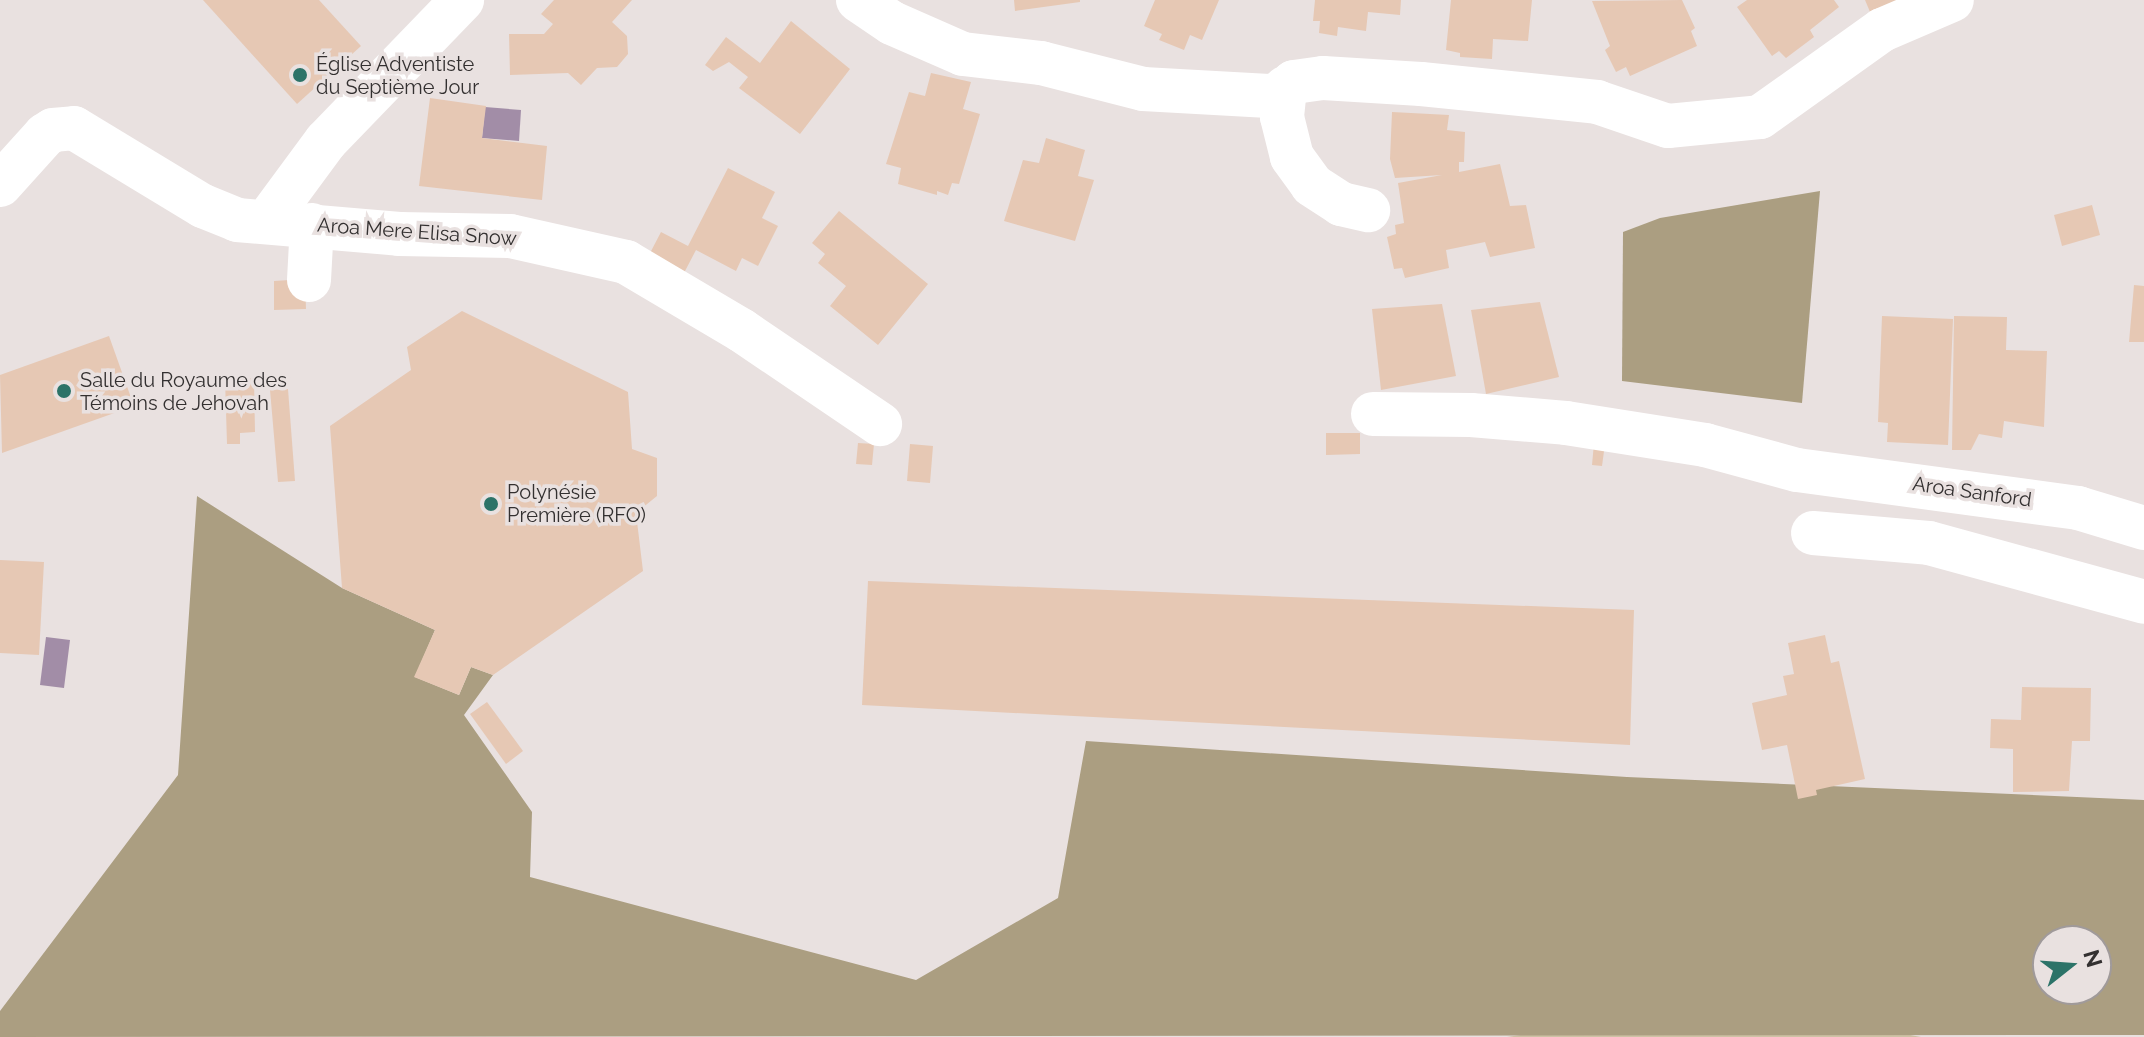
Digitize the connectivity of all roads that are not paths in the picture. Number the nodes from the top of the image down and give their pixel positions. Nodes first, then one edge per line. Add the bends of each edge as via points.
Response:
1 (462, 0) edge
2 (858, 0) edge
3 (1952, 0) edge
4 (1285, 88) junction
5 (0, 185) edge
6 (1368, 210) dead end
7 (267, 221) junction
8 (312, 225) junction
9 (309, 280) dead end
10 (1373, 414) dead end
11 (880, 424) dead end
12 (2144, 528) edge
13 (1813, 533) dead end
14 (2144, 602) edge

1 - 7 street via 326,141
2 - 4 street via 892,23 963,54 1041,63 1143,89 1269,96
3 - 4 street via 1882,30 1760,117 1668,126 1597,102 1512,93 1323,78
4 - 6 street via 1282,117 1292,157 1312,185 1341,204
5 - 7 street, Aroa Mere Elisa Snow via 45,135 74,128 203,206 237,220
7 - 8 street, Aroa Mere Elisa Snow
8 - 9 street
8 - 11 street, Aroa Mere Elisa Snow via 399,234 510,236 626,262 741,330
10 - 12 street, Aroa Sanford via 1566,423 1705,445 1797,470 2078,508
13 - 14 street via 1929,543

